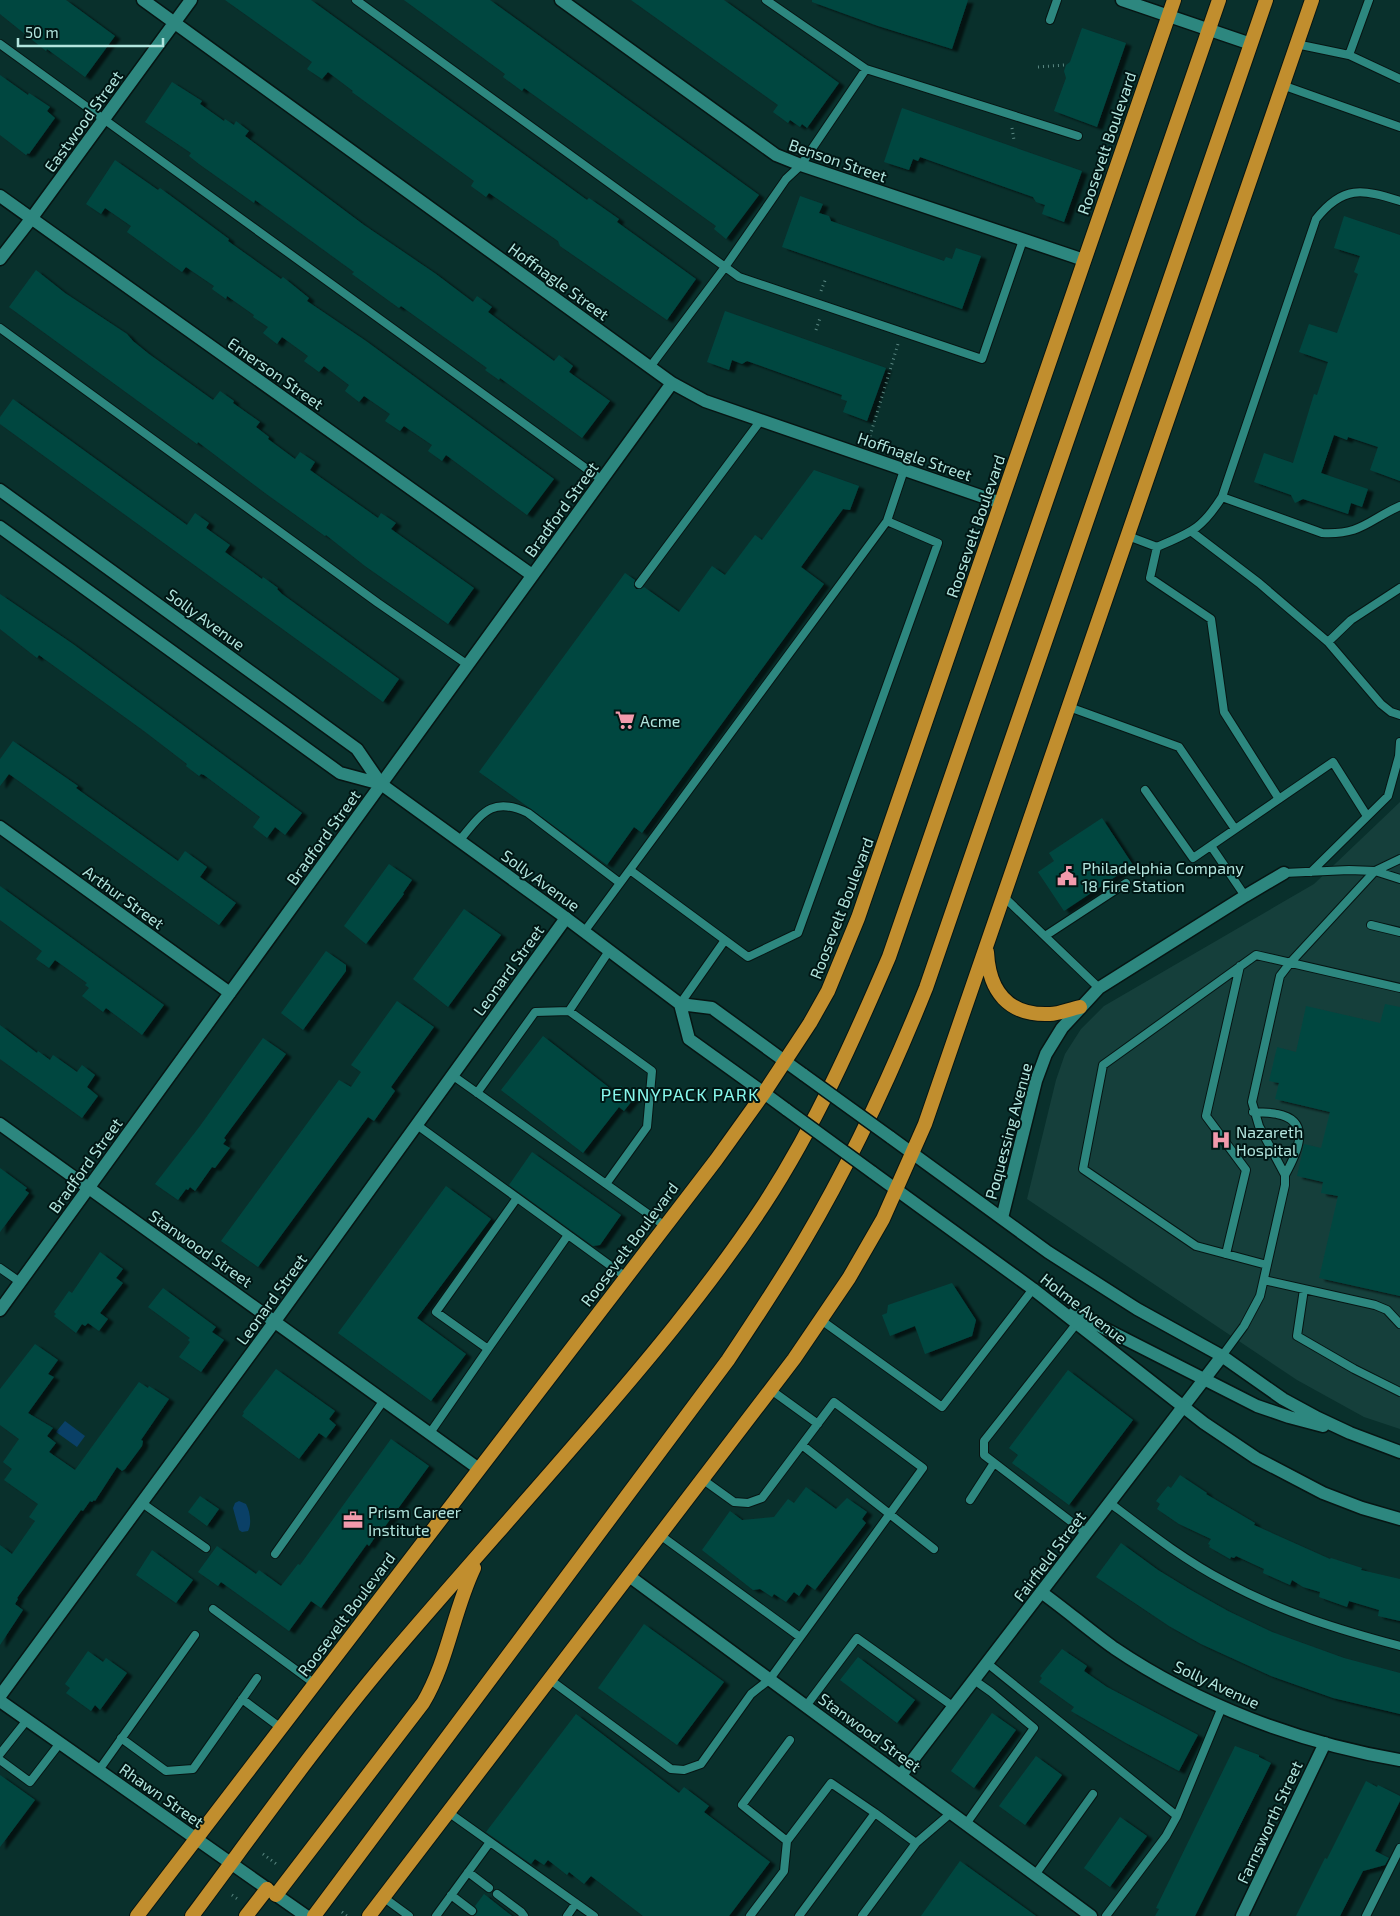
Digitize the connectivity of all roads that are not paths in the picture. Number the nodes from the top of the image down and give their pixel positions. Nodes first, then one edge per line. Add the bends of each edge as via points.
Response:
1 (143, 0) edge
2 (191, 0) edge
3 (356, 0) edge
4 (561, 0) edge
5 (766, 0) edge
6 (1057, 0) edge
7 (1122, 0) edge
8 (1174, 0) edge
9 (1219, 0) edge
10 (1266, 0) edge
11 (1312, 0) edge
12 (1369, 0) edge
13 (1168, 16) junction
14 (1050, 20) dead end
15 (175, 23) junction
16 (1209, 30) junction
17 (0, 44) edge
18 (1250, 44) junction
19 (1296, 44) junction
20 (1349, 55) junction
21 (866, 69) junction
22 (1400, 79) edge
23 (1282, 85) junction
24 (104, 120) junction
25 (1400, 127) edge
26 (1078, 136) dead end
27 (800, 165) junction
28 (0, 196) edge
29 (1400, 201) edge
30 (31, 219) junction
31 (1023, 240) junction
32 (0, 259) edge
33 (1084, 260) junction
34 (725, 267) junction
35 (0, 328) edge
36 (650, 367) junction
37 (672, 383) junction
38 (761, 420) junction
39 (904, 470) junction
40 (602, 480) junction
41 (0, 490) edge
42 (1222, 497) junction
43 (1001, 503) junction
44 (1400, 506) edge
45 (887, 521) junction
46 (0, 527) edge
47 (1192, 532) junction
48 (1128, 536) junction
49 (1156, 547) junction
50 (532, 575) junction
51 (639, 584) dead end
52 (1400, 588) edge
53 (1328, 642) junction
54 (468, 665) junction
55 (1069, 707) junction
56 (1400, 715) edge
57 (1400, 742) edge
58 (381, 784) junction
59 (1145, 790) dead end
60 (1279, 799) junction
61 (1367, 816) junction
62 (0, 827) edge
63 (1235, 829) junction
64 (459, 841) junction
65 (1211, 846) junction
66 (1400, 859) edge
67 (630, 870) junction
68 (1375, 871) junction
69 (1311, 872) junction
70 (1284, 874) joint
71 (1400, 879) edge
72 (1126, 883) dead end
73 (620, 884) junction
74 (1245, 896) junction
75 (1004, 897) junction
76 (566, 918) junction
77 (1372, 926) dead end
78 (584, 932) junction
79 (1400, 932) edge
80 (1045, 936) junction
81 (725, 940) junction
82 (986, 948) junction
83 (609, 951) junction
84 (1290, 962) junction
85 (1240, 966) junction
86 (1099, 988) junction
87 (1400, 988) edge
88 (230, 993) junction
89 (680, 1004) junction
90 (1080, 1007) junction
91 (569, 1011) junction
92 (786, 1062) junction
93 (452, 1075) junction
94 (478, 1093) junction
95 (764, 1093) junction
96 (1254, 1112) junction
97 (0, 1124) edge
98 (417, 1125) junction
99 (913, 1154) junction
100 (1286, 1175) junction
101 (606, 1184) junction
102 (88, 1188) junction
103 (897, 1189) junction
104 (517, 1198) junction
105 (1002, 1218) junction
106 (665, 1226) junction
107 (568, 1235) junction
108 (1226, 1254) junction
109 (1267, 1265) junction
110 (0, 1268) edge
111 (626, 1278) junction
112 (1264, 1280) junction
113 (20, 1282) junction
114 (1033, 1289) junction
115 (1304, 1289) junction
116 (1049, 1301) junction
117 (0, 1310) edge
118 (821, 1320) junction
119 (275, 1321) junction
120 (1077, 1323) junction
121 (1400, 1324) edge
122 (488, 1349) junction
123 (1222, 1356) junction
124 (1204, 1379) junction
125 (770, 1390) junction
126 (1400, 1392) edge
127 (384, 1400) junction
128 (1183, 1407) junction
129 (818, 1424) junction
130 (430, 1433) junction
131 (1350, 1433) junction
132 (802, 1445) junction
133 (1400, 1452) edge
134 (994, 1463) junction
135 (480, 1469) junction
136 (702, 1480) junction
137 (970, 1500) dead end
138 (142, 1503) junction
139 (1110, 1503) junction
140 (890, 1513) junction
141 (1400, 1519) edge
142 (1086, 1533) junction
143 (660, 1535) junction
144 (489, 1544) junction
145 (206, 1548) dead end
146 (934, 1549) dead end
147 (275, 1554) dead end
148 (629, 1576) junction
149 (1041, 1592) junction
150 (213, 1610) dead end
151 (195, 1635) dead end
152 (800, 1637) junction
153 (1400, 1646) edge
154 (987, 1663) junction
155 (256, 1678) dead end
156 (549, 1679) junction
157 (770, 1680) junction
158 (974, 1680) junction
159 (315, 1684) junction
160 (0, 1696) edge
161 (242, 1699) junction
162 (0, 1701) edge
163 (806, 1706) junction
164 (954, 1707) junction
165 (1222, 1707) junction
166 (27, 1720) junction
167 (281, 1728) junction
168 (121, 1738) junction
169 (790, 1740) dead end
170 (60, 1743) junction
171 (1325, 1743) junction
172 (0, 1754) edge
173 (0, 1760) edge
174 (1400, 1760) edge
175 (99, 1770) junction
176 (901, 1775) junction
177 (1093, 1794) dead end
178 (448, 1812) junction
179 (875, 1813) junction
180 (951, 1813) junction
181 (1177, 1816) junction
182 (966, 1824) junction
183 (196, 1839) junction
184 (787, 1841) junction
185 (490, 1842) junction
186 (916, 1843) junction
187 (1400, 1848) edge
188 (232, 1863) junction
189 (468, 1872) junction
190 (1035, 1875) junction
191 (489, 1888) dead end
192 (272, 1892) junction
193 (497, 1894) dead end
194 (451, 1895) junction
195 (383, 1897) junction
196 (576, 1903) junction
197 (472, 1910) dead end
198 (137, 1916) edge
199 (192, 1916) edge
200 (246, 1916) edge
201 (306, 1916) edge
202 (314, 1916) edge
203 (369, 1916) edge
204 (408, 1916) edge
205 (436, 1916) edge
206 (524, 1916) edge
207 (567, 1916) edge
208 (594, 1916) edge
209 (750, 1916) edge
210 (799, 1916) edge
211 (862, 1916) edge
212 (1092, 1916) edge
213 (1106, 1916) edge
214 (1242, 1916) edge
215 (1366, 1916) edge

1 - 15 street, Hoffnagle Street
2 - 15 street, Eastwood Street
3 - 34 lane
4 - 27 street, Benson Street via 776,155
5 - 21 lane
6 - 14 lane
7 - 13 street
8 - 13 highway, Roosevelt Boulevard
9 - 16 highway
10 - 18 highway
11 - 19 highway
12 - 20 lane
13 - 16 street
13 - 33 highway, Roosevelt Boulevard
15 - 24 street, Eastwood Street
15 - 36 street, Hoffnagle Street
16 - 18 street
16 - 144 highway via 914,890 889,957 836,1077 803,1140 728,1258 641,1369
17 - 24 lane
18 - 202 highway via 926,988 900,1052 838,1181 768,1301 728,1360
19 - 20 lane
19 - 23 highway
20 - 22 lane
21 - 26 lane
21 - 27 lane
23 - 25 lane
23 - 48 highway
24 - 30 street, Eastwood Street
24 - 40 lane
27 - 31 street, Benson Street
27 - 34 lane
28 - 30 street, Emerson Street
29 - 42 lane via 1372,192 1355,192 1326,206 1316,219
30 - 32 street, Eastwood Street
30 - 50 street, Emerson Street
31 - 33 street, Benson Street
31 - 34 lane via 982,360 738,277
33 - 43 highway, Roosevelt Boulevard
34 - 36 lane
35 - 54 lane
36 - 37 street, Hoffnagle Street
37 - 38 street, Hoffnagle Street via 705,401
37 - 40 street, Bradford Street
38 - 39 street, Hoffnagle Street
38 - 51 lane
39 - 43 street, Hoffnagle Street
39 - 45 lane
40 - 50 street, Bradford Street
41 - 58 street, Solly Avenue via 358,749
42 - 44 lane via 1322,533 1339,534 1356,530
42 - 47 lane via 1210,517
43 - 92 highway, Roosevelt Boulevard via 851,937 828,991
45 - 67 lane
45 - 81 lane via 938,543 798,933 748,957
46 - 58 street, Solly Avenue via 340,773
47 - 49 lane
47 - 53 lane
48 - 49 lane
48 - 55 highway
49 - 60 lane via 1150,578 1211,619 1224,712
50 - 54 street, Bradford Street
52 - 53 lane via 1351,620
53 - 56 lane via 1381,704
54 - 58 street, Bradford Street
55 - 63 lane via 1179,747
55 - 75 highway
57 - 61 lane via 1388,796
58 - 64 street, Solly Avenue
58 - 88 street, Bradford Street
59 - 65 lane via 1194,858
60 - 61 lane via 1333,762
60 - 63 lane
61 - 69 lane
62 - 88 street, Arthur Street
63 - 65 lane
64 - 73 lane via 482,814 493,808 517,808
64 - 76 street, Solly Avenue
65 - 74 lane
66 - 68 lane
67 - 73 lane
67 - 81 lane
68 - 69 lane
68 - 71 lane
68 - 84 lane
69 - 70 lane
70 - 74 street, Poquessing Avenue
72 - 80 lane
73 - 78 lane
74 - 86 street, Poquessing Avenue
75 - 80 lane
75 - 82 highway
76 - 78 street, Solly Avenue
76 - 93 street, Leonard Street
77 - 79 lane
78 - 83 street, Solly Avenue
80 - 86 lane
81 - 89 lane
82 - 90 highway via 996,990 1014,1007 1024,1012 1051,1014
82 - 99 highway
83 - 89 street, Solly Avenue
83 - 91 lane
84 - 85 lane via 1256,955
84 - 87 lane
84 - 96 lane via 1280,976 1252,1102
85 - 108 lane via 1206,1116 1246,1170
85 - 108 lane via 1104,1064 1083,1169 1196,1246
86 - 90 street, Poquessing Avenue
88 - 102 street, Bradford Street
89 - 92 street, Solly Avenue via 712,1008
89 - 95 street via 690,1039
90 - 105 street, Poquessing Avenue via 1046,1054 1036,1081
91 - 94 lane via 536,1012
91 - 101 lane via 652,1071 647,1127
92 - 95 highway, Roosevelt Boulevard
92 - 99 street, Holme Avenue, bridge
93 - 94 lane
93 - 98 street, Leonard Street
94 - 101 lane
95 - 103 street, Holme Avenue, bridge
95 - 106 highway, Roosevelt Boulevard
96 - 100 lane
96 - 100 lane via 1286,1116 1297,1128 1300,1144
97 - 102 street, Stanwood Street
98 - 104 lane
98 - 119 street, Leonard Street
99 - 103 highway
99 - 105 street, Holme Avenue
100 - 109 lane
101 - 106 lane
102 - 113 street, Bradford Street
102 - 119 street, Stanwood Street
103 - 114 street, Holme Avenue
103 - 118 highway via 849,1278
104 - 107 lane
104 - 122 lane via 436,1312
105 - 123 street, Holme Avenue via 1103,1288
106 - 111 highway, Roosevelt Boulevard
107 - 111 lane
107 - 122 lane
108 - 109 lane
109 - 112 lane
110 - 113 lane
111 - 135 highway, Roosevelt Boulevard
112 - 115 lane
112 - 123 lane via 1260,1296 1244,1326
113 - 117 street, Bradford Street
114 - 116 street, Holme Avenue
114 - 118 lane via 942,1408
115 - 121 lane via 1376,1305 1387,1310
115 - 126 lane via 1297,1336
116 - 120 street, Holme Avenue
116 - 124 street
118 - 125 highway
119 - 127 street, Stanwood Street
119 - 138 street, Leonard Street
120 - 128 street, Holme Avenue
120 - 134 lane via 984,1441 984,1455
122 - 130 lane
123 - 124 street, Fairfield Street
123 - 131 street, Holme Avenue via 1283,1399
124 - 128 street, Fairfield Street
124 - 131 street via 1289,1418
125 - 129 lane
125 - 136 highway
127 - 130 street, Stanwood Street
127 - 147 lane
128 - 139 street, Fairfield Street
128 - 141 street, Holme Avenue via 1256,1458 1288,1476 1362,1508
129 - 132 lane
129 - 140 lane via 834,1402 924,1468
130 - 135 street, Stanwood Street
131 - 133 street, Holme Avenue
132 - 136 lane via 762,1498 748,1503 734,1502
132 - 140 lane
134 - 137 lane
134 - 142 lane
135 - 159 highway, Roosevelt Boulevard
136 - 143 highway
138 - 145 lane
138 - 160 street, Leonard Street
139 - 142 street, Fairfield Street
139 - 153 lane via 1225,1582 1276,1607
140 - 146 lane
140 - 152 lane
142 - 149 street, Fairfield Street
143 - 148 highway
143 - 152 lane
144 - 188 highway via 362,1691
144 - 192 highway via 466,1585 445,1655 423,1703
148 - 156 highway
148 - 157 street, Stanwood Street
149 - 154 street, Fairfield Street
149 - 165 street, Solly Avenue via 1115,1648
150 - 159 lane
151 - 168 lane
152 - 157 lane
154 - 158 street, Fairfield Street
154 - 181 lane
155 - 161 lane
156 - 157 lane via 671,1768 684,1770 701,1764 751,1694
156 - 178 highway
157 - 163 street, Stanwood Street
158 - 164 street, Fairfield Street
158 - 182 lane via 1034,1728
159 - 167 highway, Roosevelt Boulevard
161 - 167 lane
161 - 168 lane via 193,1768 166,1771
162 - 166 street, Rhawn Street
163 - 164 lane via 857,1638
163 - 176 street, Stanwood Street
164 - 176 street, Fairfield Street
165 - 171 street, Solly Avenue
165 - 181 lane
166 - 170 street, Rhawn Street
166 - 172 lane
167 - 183 highway, Roosevelt Boulevard
168 - 175 lane
169 - 184 lane via 742,1805
170 - 173 lane via 30,1782
170 - 175 street, Rhawn Street
171 - 174 street, Solly Avenue
171 - 214 street, Farnsworth Street
175 - 183 street, Rhawn Street
176 - 180 street, Stanwood Street
177 - 190 lane
178 - 185 lane
178 - 195 highway
179 - 184 lane via 830,1783
179 - 186 lane
179 - 210 lane
180 - 182 street, Stanwood Street
180 - 186 lane
181 - 213 lane via 1166,1836
182 - 190 street, Stanwood Street
183 - 188 street, Rhawn Street
183 - 198 highway, Roosevelt Boulevard
184 - 209 lane via 784,1871
185 - 189 lane
185 - 196 lane
186 - 211 lane
187 - 215 lane
188 - 192 street, Rhawn Street
188 - 199 highway
189 - 191 lane
189 - 194 lane
190 - 212 street, Stanwood Street
192 - 200 highway
192 - 201 street, Rhawn Street
193 - 206 lane
194 - 197 lane
194 - 205 lane
195 - 203 highway
195 - 204 lane
196 - 207 lane
196 - 208 lane

